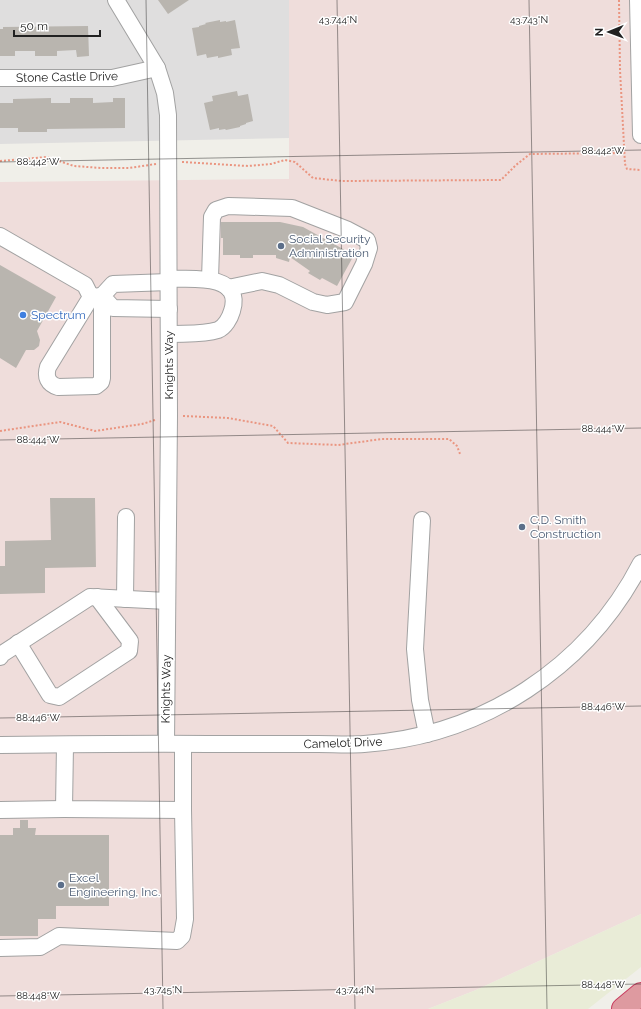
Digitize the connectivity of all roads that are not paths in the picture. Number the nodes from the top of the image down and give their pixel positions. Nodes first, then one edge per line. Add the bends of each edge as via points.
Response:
1 (116, 0) edge
2 (638, 0) edge
3 (157, 68) junction
4 (640, 71) edge
5 (0, 78) edge
6 (641, 135) edge
7 (0, 236) edge
8 (210, 280) junction
9 (169, 281) junction
10 (228, 288) junction
11 (96, 297) junction
12 (169, 309) junction
13 (169, 334) junction
14 (126, 517) dead end
15 (422, 520) dead end
16 (641, 563) edge
17 (97, 597) junction
18 (125, 599) junction
19 (167, 601) junction
20 (18, 644) junction
21 (0, 657) edge
22 (427, 734) junction
23 (65, 744) junction
24 (166, 744) junction
25 (183, 744) junction
26 (0, 745) edge
27 (64, 809) junction
28 (0, 810) edge
29 (183, 810) junction
30 (0, 948) edge
31 (641, 994) edge
32 (622, 1009) edge

1 - 3 street, Knights Way
2 - 4 street
3 - 5 street, Stone Castle Drive via 112,78
3 - 9 street, Knights Way via 168,114
4 - 6 street
7 - 11 street via 85,285
8 - 9 street
8 - 10 street via 220,282
8 - 10 street via 212,217 216,210 228,206 292,208 348,230 366,240 369,248 345,302 327,306 279,286 262,282
9 - 11 street via 113,284
9 - 12 street, Knights Way
10 - 13 street via 233,299 233,311 222,328 211,332
11 - 11 street via 101,382 96,386 53,386 46,373 48,367
11 - 12 street via 113,308
12 - 13 street, Knights Way
13 - 19 street, Knights Way
14 - 18 street
15 - 22 street via 416,650 420,700
16 - 22 street, Camelot Drive via 597,630 548,676 524,693 489,712
17 - 18 street
17 - 20 street via 90,597
17 - 20 street via 130,641 129,651 59,697 50,695
18 - 19 street
19 - 24 street, Knights Way
20 - 21 street
22 - 25 street, Camelot Drive via 364,744
23 - 24 street, Camelot Drive
23 - 26 street, Camelot Drive
23 - 27 street
24 - 25 street, Camelot Drive
25 - 29 street
27 - 28 street
27 - 29 street
29 - 30 street via 185,919 182,936 177,941 59,936 40,947
31 - 32 highway

